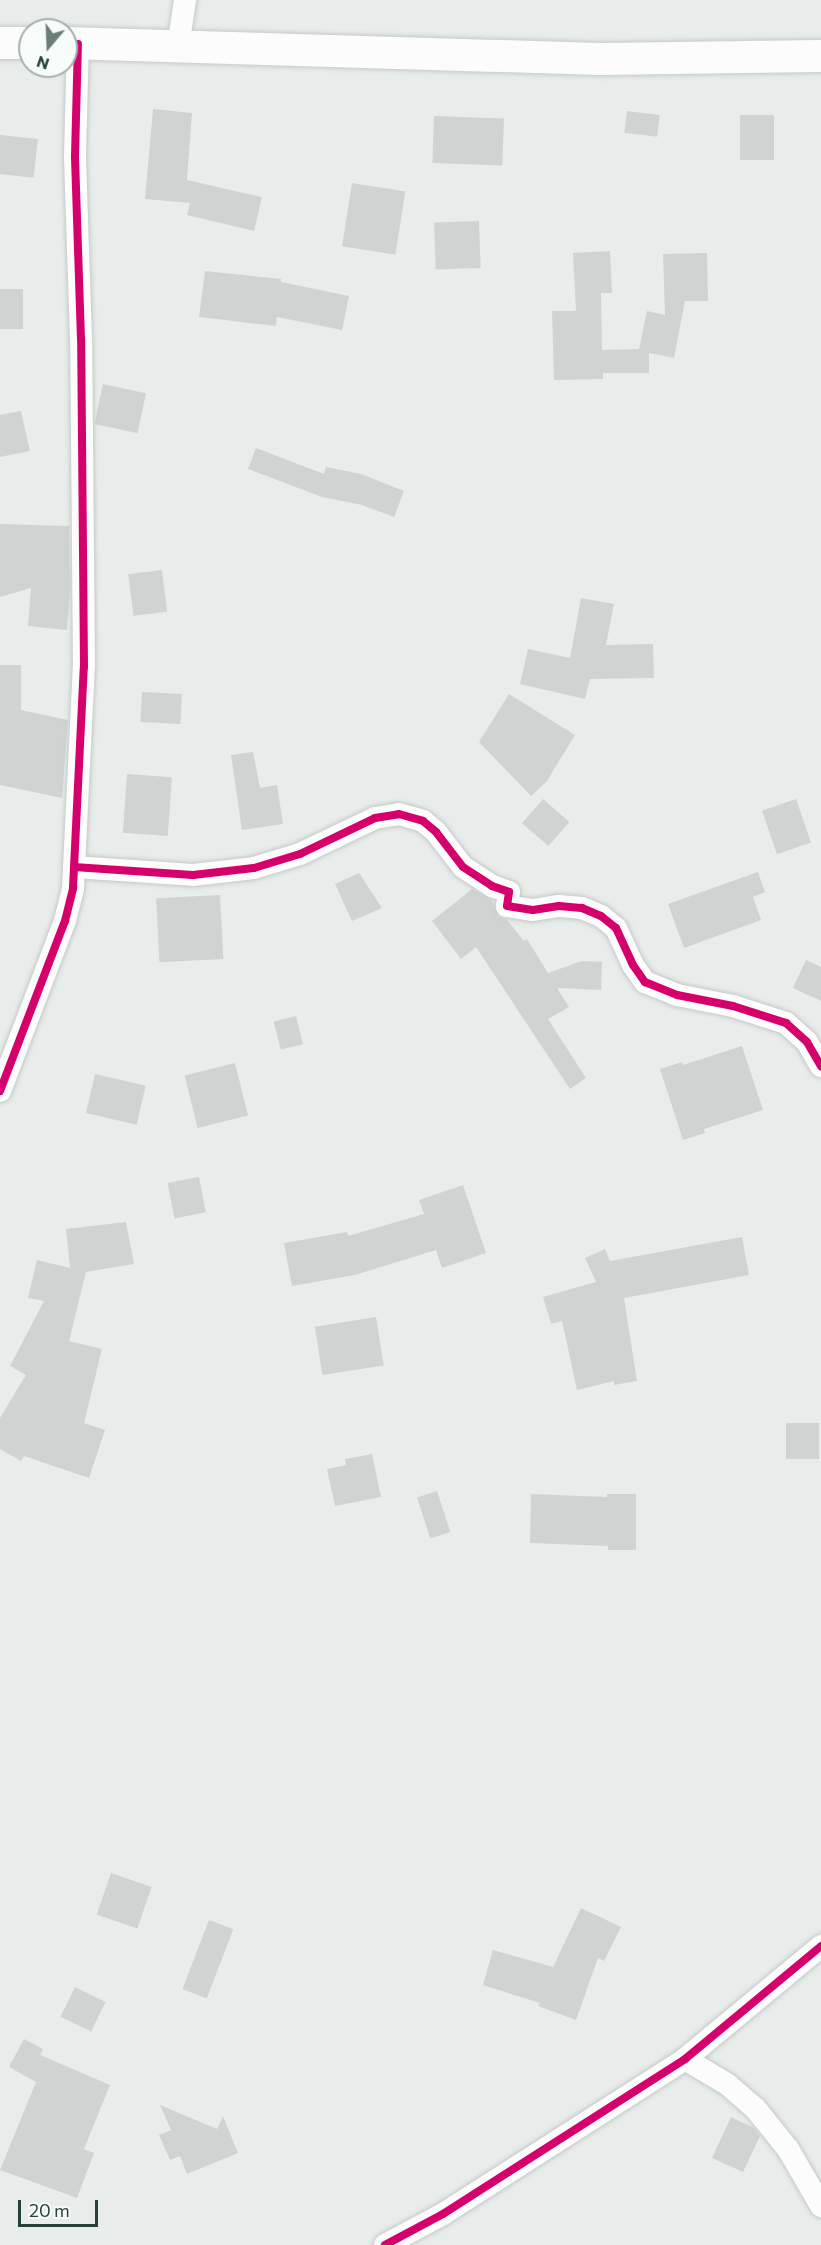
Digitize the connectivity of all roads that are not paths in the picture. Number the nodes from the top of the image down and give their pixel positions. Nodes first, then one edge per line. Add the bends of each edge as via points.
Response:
1 (185, 0) edge
2 (0, 42) edge
3 (18, 43) edge
4 (78, 44) edge
5 (178, 47) junction
6 (821, 56) edge
7 (73, 78) edge
8 (74, 867) junction
9 (821, 1065) edge
10 (0, 1091) edge
11 (821, 1946) edge
12 (685, 2059) junction
13 (821, 2206) edge
14 (386, 2245) edge

1 - 5 street
2 - 3 main road
4 - 5 main road
5 - 6 main road via 600,59
7 - 8 street via 81,339 84,666
8 - 9 street via 193,875 254,868 300,854 375,818 399,814 423,820 463,867 509,892 507,906 533,910 582,908 601,916 616,928 645,982 660,990 734,1006 786,1023 807,1042
8 - 10 street via 64,921
11 - 12 street
12 - 13 street via 727,2084 755,2108 788,2149
12 - 14 street via 443,2214

